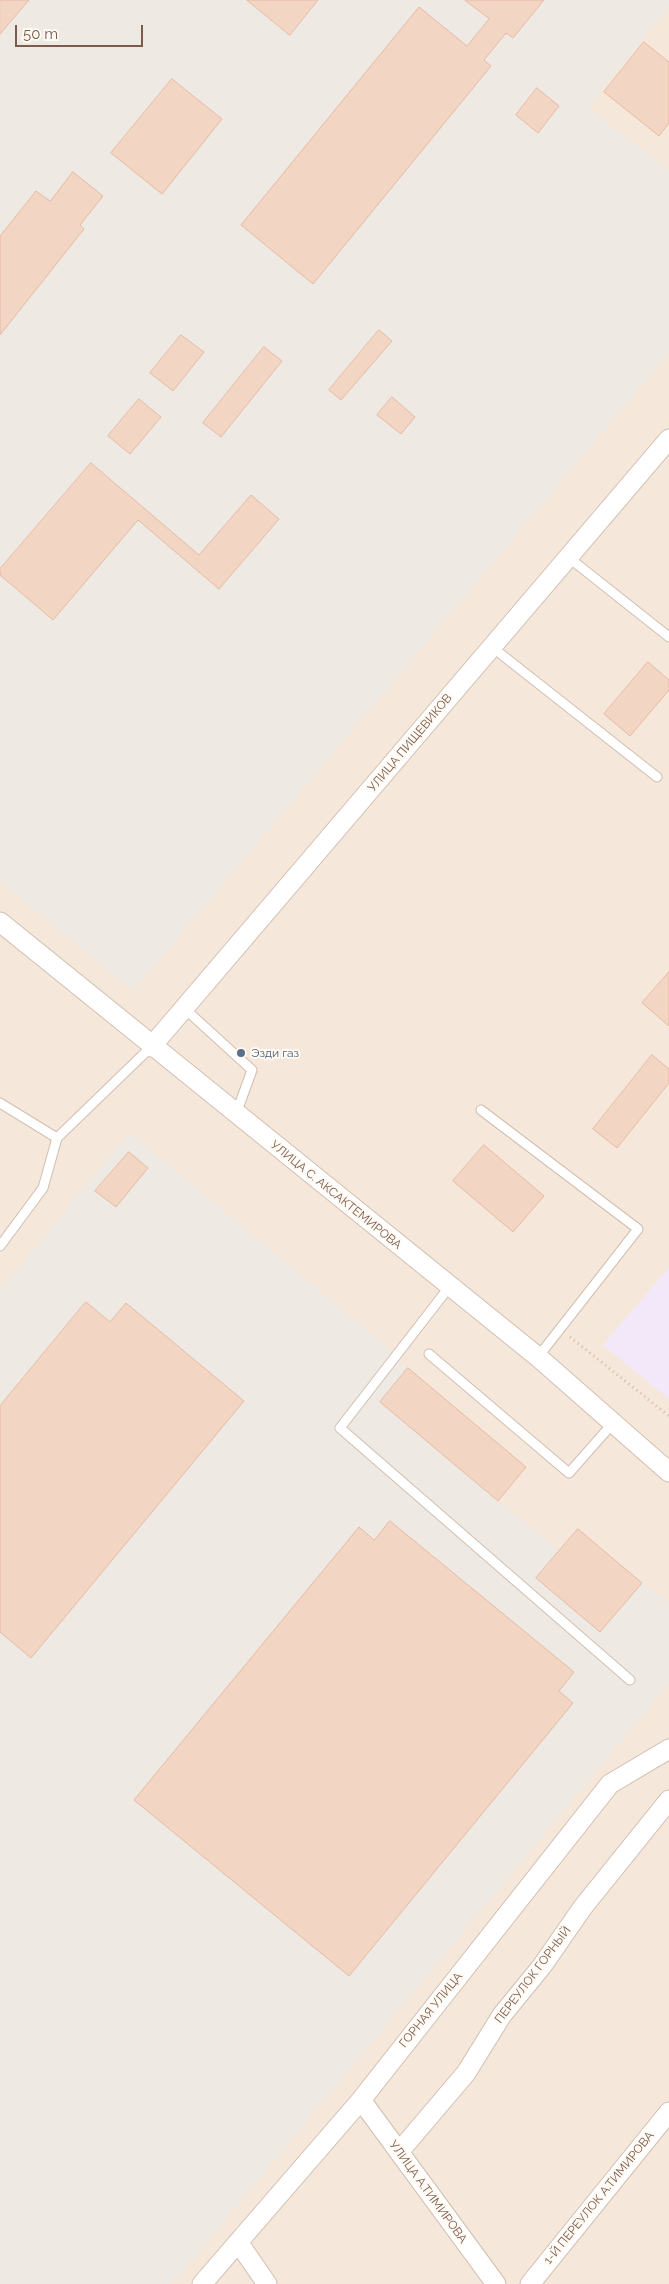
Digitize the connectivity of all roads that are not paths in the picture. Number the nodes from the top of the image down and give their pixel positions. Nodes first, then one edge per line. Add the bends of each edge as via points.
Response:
1 (669, 439) edge
2 (568, 557) junction
3 (669, 637) edge
4 (492, 647) junction
5 (657, 777) dead end
6 (0, 922) edge
7 (184, 1008) junction
8 (152, 1047) junction
9 (0, 1103) edge
10 (481, 1110) dead end
11 (236, 1114) junction
12 (57, 1138) junction
13 (0, 1246) edge
14 (450, 1286) junction
15 (429, 1354) dead end
16 (538, 1358) junction
17 (613, 1423) junction
18 (669, 1472) edge
19 (630, 1680) dead end
20 (669, 1749) edge
21 (669, 1800) edge
22 (361, 2100) junction
23 (669, 2112) edge
24 (398, 2152) junction
25 (238, 2242) junction
26 (202, 2284) edge
27 (267, 2284) edge
28 (496, 2284) edge
29 (530, 2284) edge

1 - 2 street, УЛИЦА ПИЩЕВИКОВ
2 - 3 lane
2 - 4 street, УЛИЦА ПИЩЕВИКОВ
4 - 5 lane
4 - 7 street, УЛИЦА ПИЩЕВИКОВ
6 - 8 street, УЛИЦА С. АКСАКТЕМИРОВА
7 - 8 street, УЛИЦА ПИЩЕВИКОВ
7 - 11 lane via 252,1070
8 - 11 street, УЛИЦА С. АКСАКТЕМИРОВА
8 - 12 lane
9 - 12 lane
10 - 16 lane via 638,1229
11 - 14 street, УЛИЦА С. АКСАКТЕМИРОВА
12 - 13 lane via 43,1188
14 - 16 street, УЛИЦА С. АКСАКТЕМИРОВА
14 - 19 lane via 340,1428
15 - 17 lane via 569,1473
16 - 17 street, УЛИЦА С. АКСАКТЕМИРОВА
17 - 18 street, УЛИЦА С. АКСАКТЕМИРОВА
20 - 22 street, ГОРНАЯ УЛИЦА via 610,1784
21 - 24 street, ПЕРЕУЛОК ГОРНЫЙ via 502,2015 466,2073
22 - 24 street, УЛИЦА А.ТИМИРОВА
22 - 25 street, ГОРНАЯ УЛИЦА
23 - 29 street, 1-Й ПЕРЕУЛОК А.ТИМИРОВА
24 - 28 street, УЛИЦА А.ТИМИРОВА
25 - 26 street, ГОРНАЯ УЛИЦА
25 - 27 street

